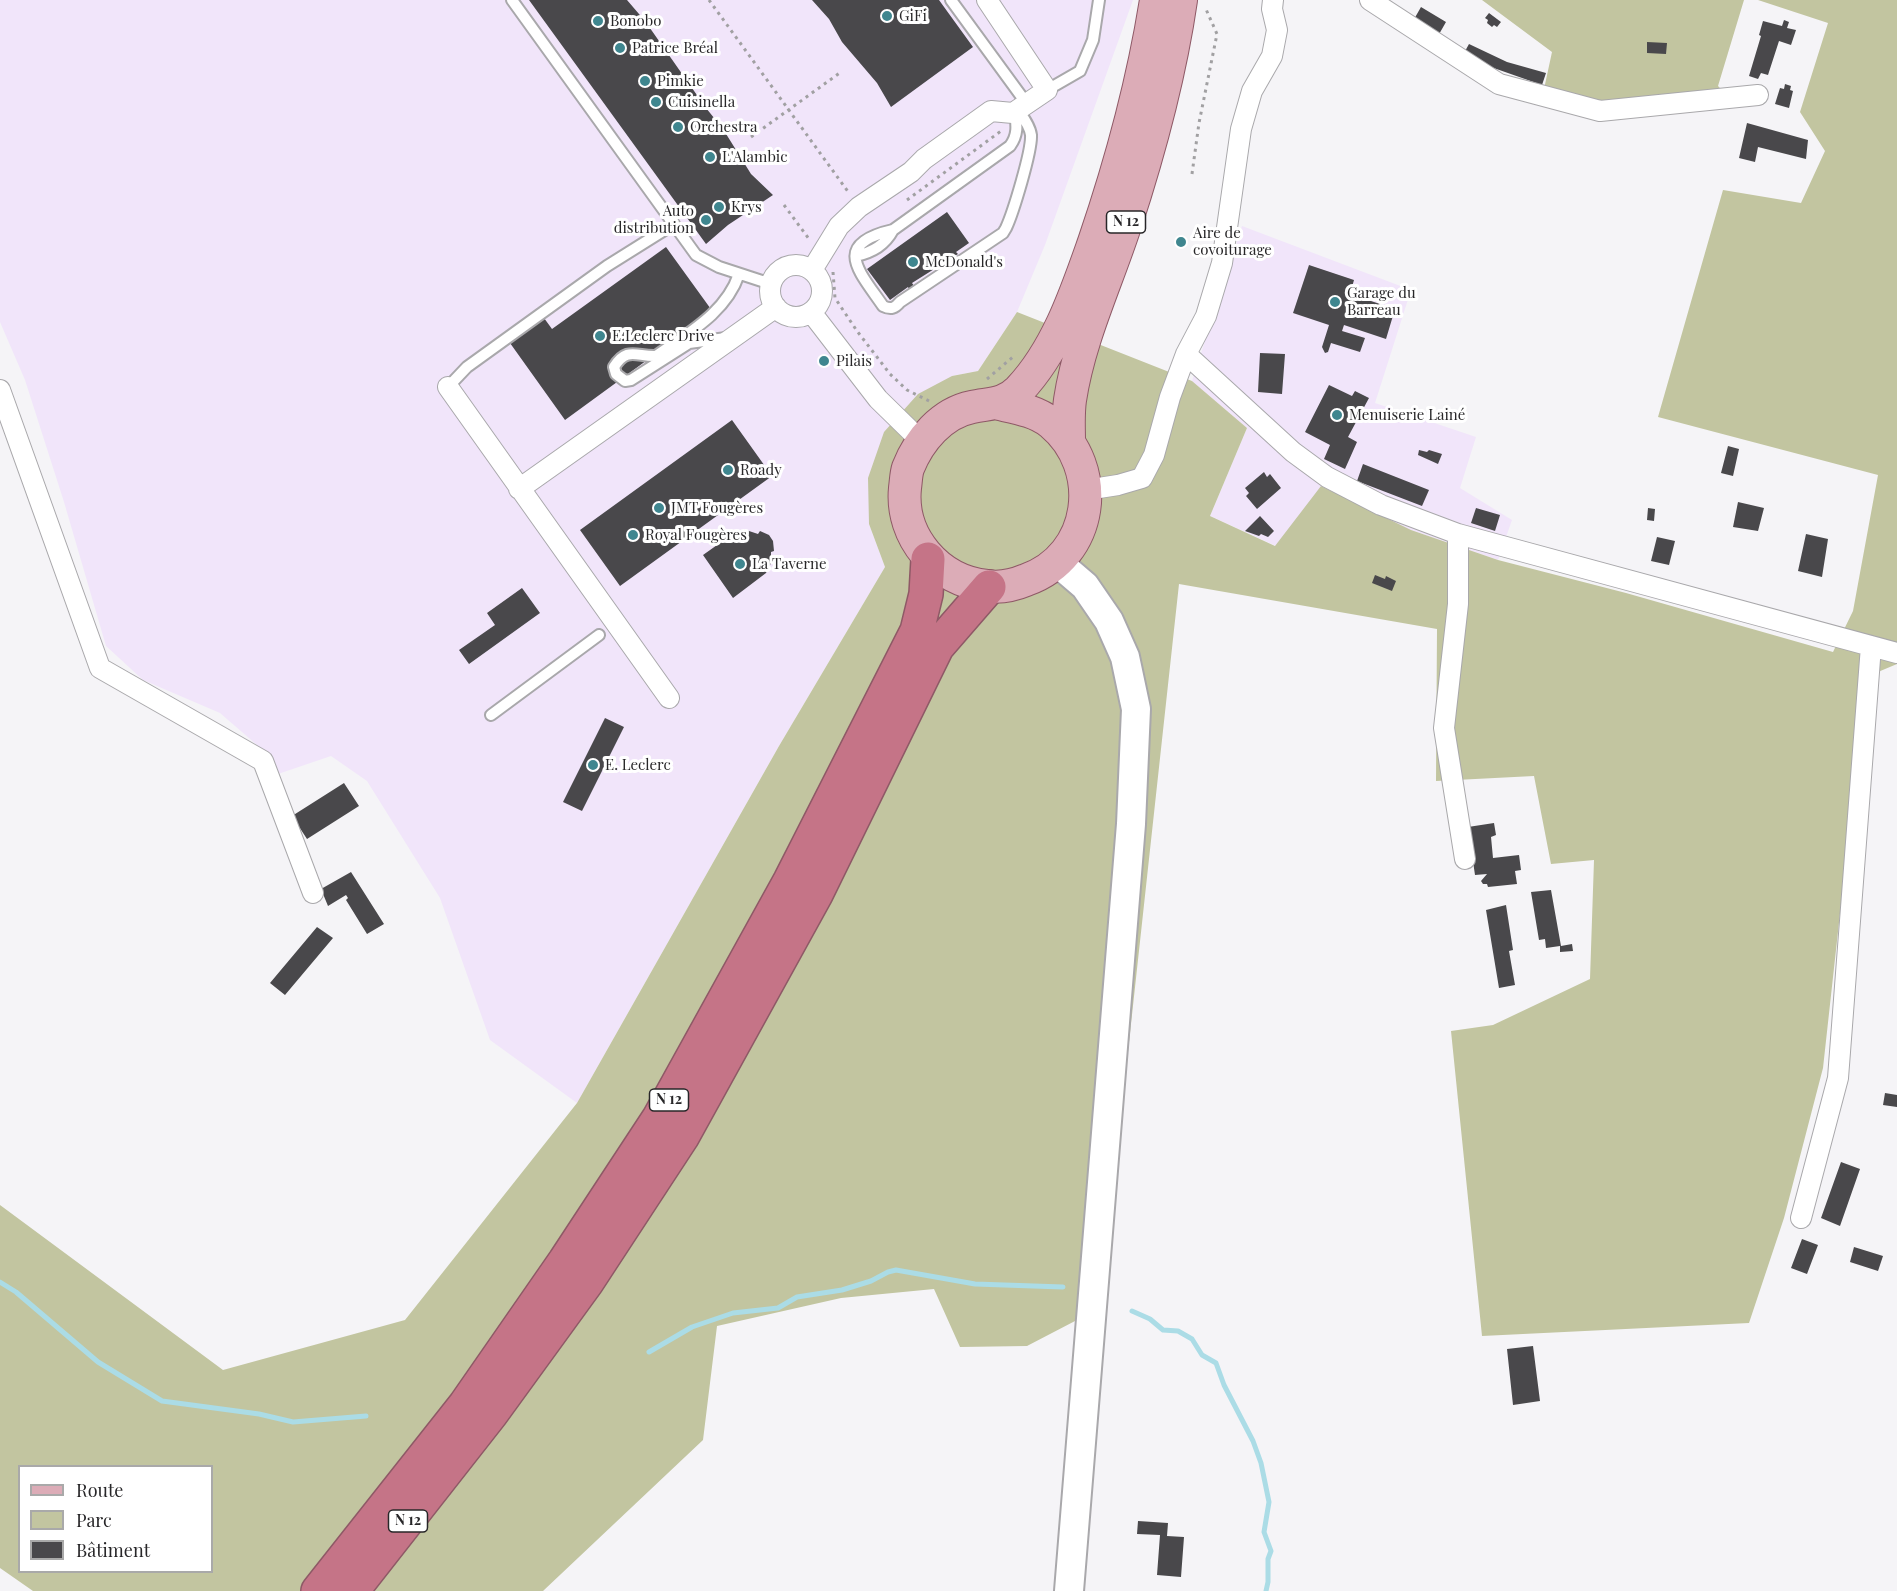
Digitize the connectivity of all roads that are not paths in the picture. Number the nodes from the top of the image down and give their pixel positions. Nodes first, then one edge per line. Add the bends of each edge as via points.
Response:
1 (512, 0) edge
2 (951, 0) edge
3 (987, 0) edge
4 (1099, 0) edge
5 (1156, 0) edge
6 (1181, 0) edge
7 (1273, 0) edge
8 (1370, 0) edge
9 (1047, 90) junction
10 (1758, 95) dead end
11 (1020, 109) junction
12 (675, 224) junction
13 (812, 270) junction
14 (739, 274) junction
15 (771, 284) junction
16 (776, 307) junction
17 (811, 312) junction
18 (732, 338) junction
19 (1186, 354) junction
20 (448, 387) joint
21 (0, 390) edge
22 (999, 404) junction
23 (921, 441) junction
24 (1069, 441) junction
25 (519, 489) junction
26 (1086, 490) junction
27 (1458, 534) junction
28 (928, 559) junction
29 (1057, 562) junction
30 (989, 587) junction
31 (599, 635) dead end
32 (1871, 646) junction
33 (1897, 652) edge
34 (669, 698) dead end
35 (491, 715) dead end
36 (1465, 859) dead end
37 (313, 893) dead end
38 (1801, 1218) dead end
39 (318, 1591) edge
40 (351, 1591) edge
41 (1069, 1591) edge

1 - 12 lane
2 - 11 lane
3 - 9 street
4 - 9 lane via 1093,40 1080,71
5 - 22 main road, N 12 via 1127,138 1076,292 1044,359 1017,393
6 - 24 main road, N 12 via 1152,134 1079,358 1070,402
7 - 19 street via 1277,30 1272,56 1251,91 1206,316
8 - 10 street via 1499,84 1600,111
9 - 11 street
11 - 11 lane via 1031,134 1029,150 1010,220 1003,232 895,307 883,306 856,266 859,245 875,234 893,230 1010,146 1015,139
11 - 13 street via 991,111 859,207 839,226
12 - 14 lane via 696,255
12 - 20 lane via 607,266 476,360
13 - 15 street via 799,265 785,267
13 - 17 street via 822,291
14 - 15 lane
14 - 18 lane via 720,308 707,320 656,356 630,353 619,359 615,374 631,380 689,343
15 - 16 street
16 - 17 street via 789,315
16 - 18 street
17 - 23 street via 878,399
18 - 25 street
19 - 26 street via 1154,455 1142,478
19 - 27 street via 1293,452 1327,477 1381,505
20 - 25 street
21 - 37 street via 100,668 262,761
22 - 23 main road via 970,408 943,420
22 - 24 main road via 1026,409 1050,422
23 - 28 main road via 907,470 904,501 911,532
24 - 26 main road via 1081,465
25 - 34 street
26 - 29 main road via 1084,517 1074,542
27 - 32 street
27 - 36 street via 1458,604 1444,728
28 - 30 main road via 966,583
28 - 39 highway, N 12 via 926,594 917,631 790,881 659,1118 465,1405
29 - 30 main road via 1037,577 1014,585
29 - 41 main road via 1085,586 1109,621 1125,657 1136,709 1131,824
30 - 40 highway, N 12 via 937,647 816,894 682,1137 587,1282 498,1405
31 - 35 lane
32 - 33 street
32 - 38 street via 1838,1078

